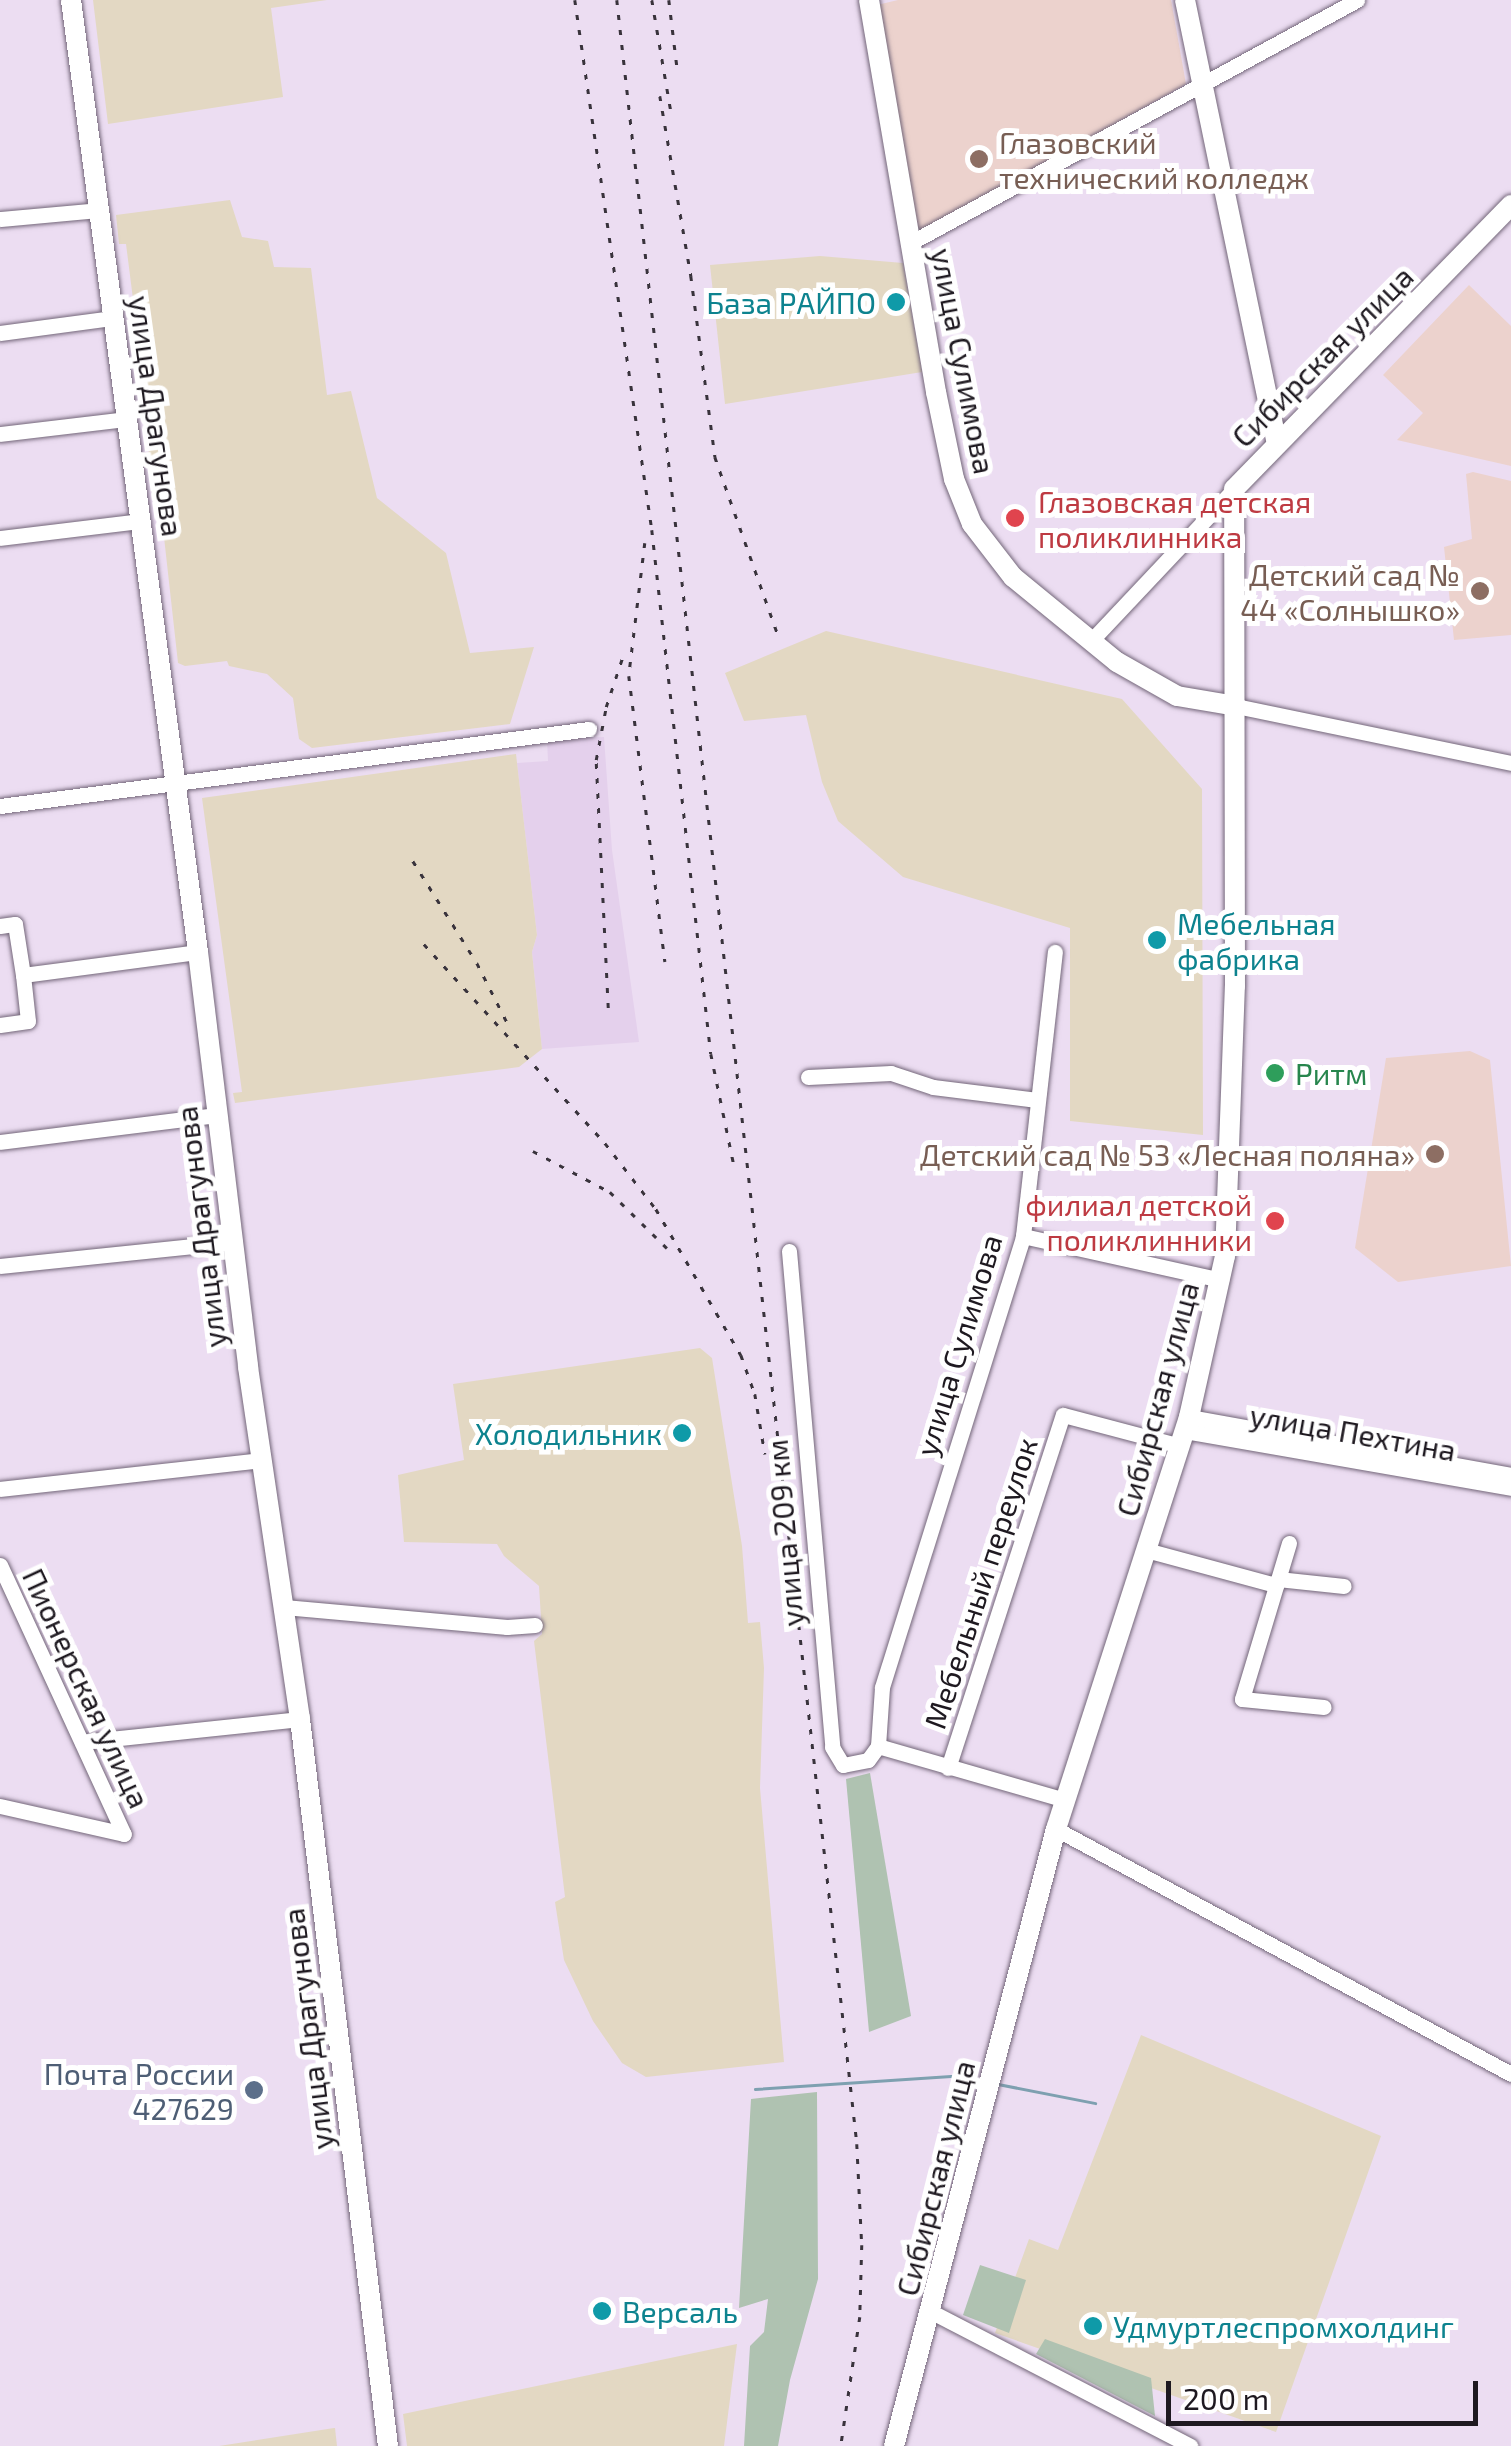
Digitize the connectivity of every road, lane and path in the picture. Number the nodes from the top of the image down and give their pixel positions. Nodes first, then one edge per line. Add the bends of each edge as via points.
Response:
1 (71, 0) edge
2 (868, 0) edge
3 (1185, 0) edge
4 (1357, 0) edge
5 (1202, 85) junction
6 (1511, 206) edge
7 (99, 210) junction
8 (0, 219) edge
9 (910, 242) junction
10 (113, 318) junction
11 (0, 332) edge
12 (126, 419) junction
13 (0, 434) edge
14 (1276, 444) junction
15 (1234, 489) junction
16 (140, 521) junction
17 (0, 538) edge
18 (1090, 642) junction
19 (1236, 706) junction
20 (589, 729) dead end
21 (1511, 763) edge
22 (175, 782) junction
23 (0, 806) edge
24 (0, 926) edge
25 (198, 952) junction
26 (1055, 952) dead end
27 (23, 975) junction
28 (0, 1025) edge
29 (808, 1077) dead end
30 (1037, 1100) junction
31 (217, 1115) junction
32 (0, 1142) edge
33 (1024, 1236) junction
34 (232, 1242) junction
35 (789, 1250) dead end
36 (0, 1266) edge
37 (1220, 1280) junction
38 (1185, 1431) junction
39 (261, 1460) junction
40 (1511, 1475) edge
41 (1511, 1488) edge
42 (0, 1490) edge
43 (1290, 1544) dead end
44 (1146, 1550) junction
45 (0, 1565) edge
46 (1277, 1582) junction
47 (1344, 1586) dead end
48 (284, 1607) junction
49 (535, 1625) dead end
50 (1324, 1707) dead end
51 (300, 1719) junction
52 (82, 1742) junction
53 (878, 1746) junction
54 (948, 1768) junction
55 (1065, 1800) junction
56 (0, 1806) edge
57 (1056, 1829) junction
58 (1511, 2074) edge
59 (932, 2312) junction
60 (388, 2446) edge
61 (894, 2446) edge
62 (1190, 2446) edge

1 - 7 main road, улица Драгунова
2 - 9 main road, улица Сулимова
3 - 5 main road
4 - 5 street
5 - 9 street
5 - 14 main road
6 - 14 main road, Сибирская улица
7 - 8 street
7 - 10 main road, улица Драгунова
9 - 18 main road, улица Сулимова via 962,504 991,554
10 - 11 street
10 - 12 main road, улица Драгунова
12 - 13 street
12 - 16 main road, улица Драгунова
14 - 15 main road, Сибирская улица
15 - 18 street
15 - 19 main road, Сибирская улица
16 - 17 street
16 - 22 main road, улица Драгунова
18 - 19 main road, улица Сулимова via 1156,687
19 - 21 street
19 - 37 main road, Сибирская улица via 1235,986
20 - 22 street
22 - 23 street
22 - 25 main road, улица Драгунова
24 - 27 street via 15,924
25 - 27 street
25 - 31 main road, улица Драгунова
26 - 30 street, улица Сулимова
27 - 28 street via 28,1021
29 - 30 street via 891,1073 933,1088
30 - 33 street, улица Сулимова
31 - 32 street
31 - 34 main road, улица Драгунова
33 - 37 street
33 - 53 street, улица Сулимова via 882,1687
34 - 36 street
34 - 39 main road, улица Драгунова
35 - 53 street, улица 209 км via 832,1746 844,1766 868,1760
37 - 38 main road, Сибирская улица
38 - 40 street, улица Пехтина
38 - 41 street, улица Пехтина
38 - 44 main road, Сибирская улица
38 - 54 street, Мебельный переулок via 1064,1415
39 - 42 street
39 - 48 main road, улица Драгунова
43 - 46 street
44 - 46 street
44 - 55 main road, Сибирская улица
45 - 52 street, Пионерская улица
46 - 47 street
46 - 50 street via 1242,1699
48 - 49 street
48 - 51 main road, улица Драгунова
51 - 52 street
51 - 60 main road, улица Драгунова
52 - 56 street, Пионерская улица via 124,1834
53 - 54 street
54 - 55 street
55 - 57 main road, Сибирская улица
57 - 58 street
57 - 59 main road, Сибирская улица
59 - 61 main road, Сибирская улица
59 - 62 street

